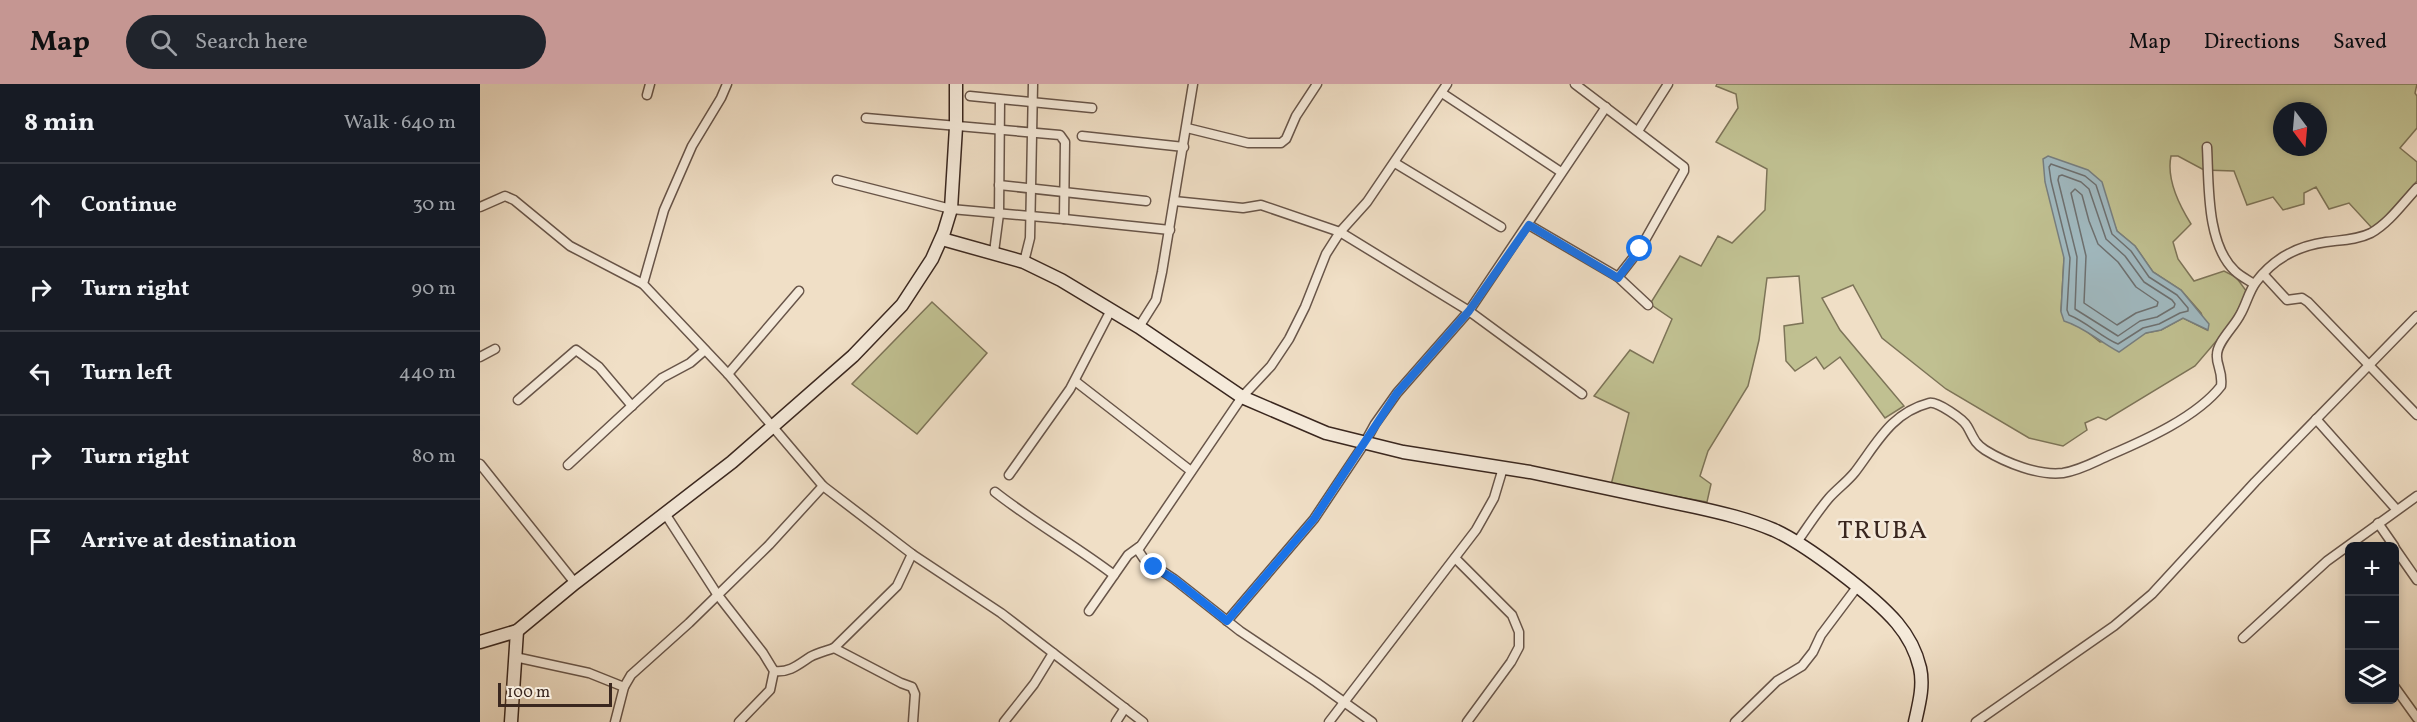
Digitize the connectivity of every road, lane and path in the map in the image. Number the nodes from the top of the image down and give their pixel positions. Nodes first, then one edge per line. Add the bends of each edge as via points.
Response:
1 (650, 84) edge
2 (727, 84) edge
3 (956, 84) edge
4 (1033, 84) edge
5 (1192, 84) edge
6 (1317, 84) edge
7 (1447, 84) edge
8 (1575, 84) edge
9 (1668, 84) edge
10 (1442, 93) junction
11 (647, 96) dead end
12 (970, 96) dead end
13 (1000, 100) junction
14 (1032, 103) junction
15 (1606, 107) junction
16 (1092, 108) dead end
17 (866, 118) dead end
18 (956, 127) junction
19 (1187, 128) junction
20 (1001, 129) junction
21 (1638, 131) junction
22 (1032, 132) junction
23 (1082, 136) dead end
24 (1184, 147) junction
25 (2206, 147) dead end
26 (1395, 163) junction
27 (1561, 172) junction
28 (837, 180) dead end
29 (999, 184) junction
30 (1032, 188) junction
31 (2417, 188) edge
32 (1065, 191) junction
33 (1146, 201) dead end
34 (1174, 201) junction
35 (480, 207) edge
36 (951, 209) junction
37 (999, 214) junction
38 (1031, 217) junction
39 (1064, 219) junction
40 (1529, 225) junction
41 (1501, 227) dead end
42 (1170, 230) junction
43 (1340, 232) junction
44 (942, 238) junction
45 (994, 252) junction
46 (1024, 262) junction
47 (2263, 274) junction
48 (1618, 278) junction
49 (643, 284) junction
50 (2254, 284) junction
51 (799, 291) dead end
52 (1648, 305) dead end
53 (1111, 310) junction
54 (1469, 311) junction
55 (2417, 316) edge
56 (1138, 327) junction
57 (495, 349) dead end
58 (705, 350) junction
59 (480, 357) edge
60 (2369, 364) junction
61 (728, 375) junction
62 (1075, 381) junction
63 (1582, 394) dead end
64 (1242, 398) junction
65 (518, 400) dead end
66 (632, 406) junction
67 (2417, 415) edge
68 (2316, 419) junction
69 (772, 429) junction
70 (1364, 444) junction
71 (480, 464) edge
72 (568, 465) dead end
73 (1503, 468) junction
74 (1191, 471) junction
75 (1009, 475) dead end
76 (823, 486) junction
77 (995, 492) dead end
78 (2417, 496) edge
79 (2396, 509) junction
80 (666, 514) junction
81 (2378, 523) junction
82 (1797, 542) junction
83 (2391, 542) edge
84 (1139, 547) junction
85 (912, 554) junction
86 (2399, 554) edge
87 (1455, 558) junction
88 (1114, 575) junction
89 (2417, 580) edge
90 (575, 583) junction
91 (1857, 587) junction
92 (717, 594) junction
93 (1089, 611) dead end
94 (1227, 621) junction
95 (516, 631) junction
96 (2243, 638) dead end
97 (480, 642) edge
98 (834, 648) junction
99 (1053, 653) junction
100 (515, 657) junction
101 (774, 671) junction
102 (624, 687) junction
103 (2399, 693) edge
104 (1346, 702) junction
105 (1125, 708) junction
106 (2417, 717) edge
107 (510, 722) edge
108 (615, 722) edge
109 (740, 722) edge
110 (913, 722) edge
111 (1004, 722) edge
112 (1116, 722) edge
113 (1143, 722) edge
114 (1329, 722) edge
115 (1372, 722) edge
116 (1467, 722) edge
117 (1735, 722) edge
118 (1916, 722) edge
119 (1976, 722) edge

1 - 11 street
2 - 49 street via 692,146 663,210
3 - 18 street
4 - 14 street
5 - 19 street
6 - 19 street via 1281,143 1248,143
7 - 10 street
8 - 15 street
9 - 21 street
10 - 26 street
10 - 27 street
12 - 13 street
13 - 14 street
13 - 20 street
14 - 16 street
14 - 22 street
15 - 21 street
15 - 27 street
17 - 18 street
18 - 20 street
18 - 36 street
19 - 24 street
20 - 22 street
20 - 29 street
21 - 48 street via 1684,171 1640,249
22 - 30 street
22 - 32 street via 1064,138
23 - 24 street
24 - 34 street
25 - 50 street via 2211,215 2218,247 2234,270
26 - 41 street
26 - 43 street
27 - 40 street
28 - 36 street
29 - 30 street
29 - 37 street
30 - 32 street
30 - 38 street
31 - 47 street via 2370,234 2295,250
32 - 33 street
32 - 39 street
34 - 42 street
34 - 43 street via 1243,208 1261,205
35 - 49 street via 505,196 514,200 570,246
36 - 37 street
36 - 44 street
37 - 38 street
37 - 45 street
38 - 39 street
38 - 46 street
39 - 42 street
40 - 48 street
40 - 54 street
42 - 56 street via 1156,300
43 - 54 street
43 - 64 street via 1326,254 1289,339
44 - 45 street
44 - 69 street via 903,305
45 - 46 street
46 - 53 street
47 - 50 street
47 - 60 street via 2287,300 2302,297 2308,302
48 - 52 street
49 - 58 street
50 - 82 street via 2240,317 2218,349 2221,386 2198,407 2158,433 2089,466 2063,473 2048,472 1986,451 1973,441 1963,420 1930,403 1904,413 1888,428
51 - 61 street
53 - 56 street
53 - 62 street
54 - 63 street
54 - 70 street via 1397,393
55 - 60 street
56 - 64 street
57 - 59 street
58 - 61 street
58 - 66 street via 662,378
60 - 67 street
60 - 68 street
61 - 69 street
62 - 74 street
62 - 75 street
64 - 70 street via 1326,433
64 - 74 street
65 - 66 street via 576,350 599,367
66 - 72 street
68 - 79 street
68 - 119 street via 2152,594 2114,626
69 - 76 street
69 - 80 street
70 - 73 street
70 - 94 street via 1314,519
71 - 90 street
73 - 82 street via 1721,513
73 - 87 street via 1494,498
74 - 84 street
76 - 85 street
76 - 92 street
77 - 88 street
78 - 79 street
79 - 81 street
80 - 90 street
80 - 92 street
81 - 83 street
81 - 96 street via 2327,561
82 - 91 street
84 - 88 street
84 - 94 street via 1144,559
85 - 98 street via 897,586
85 - 99 street
86 - 89 street
87 - 104 street
87 - 116 street via 1512,615 1519,632 1519,647 1511,662
88 - 93 street
90 - 95 street
91 - 117 street via 1802,666 1777,681
91 - 118 street via 1897,623 1917,656 1922,682
92 - 101 street
92 - 102 street via 639,666
94 - 104 street
95 - 97 street
95 - 100 street
98 - 101 street via 797,667
98 - 110 street via 912,687
99 - 105 street
99 - 111 street
100 - 102 street via 589,673
100 - 107 street
101 - 109 street via 770,690
102 - 108 street
103 - 106 street
104 - 114 street
104 - 115 street
105 - 112 street
105 - 113 street

